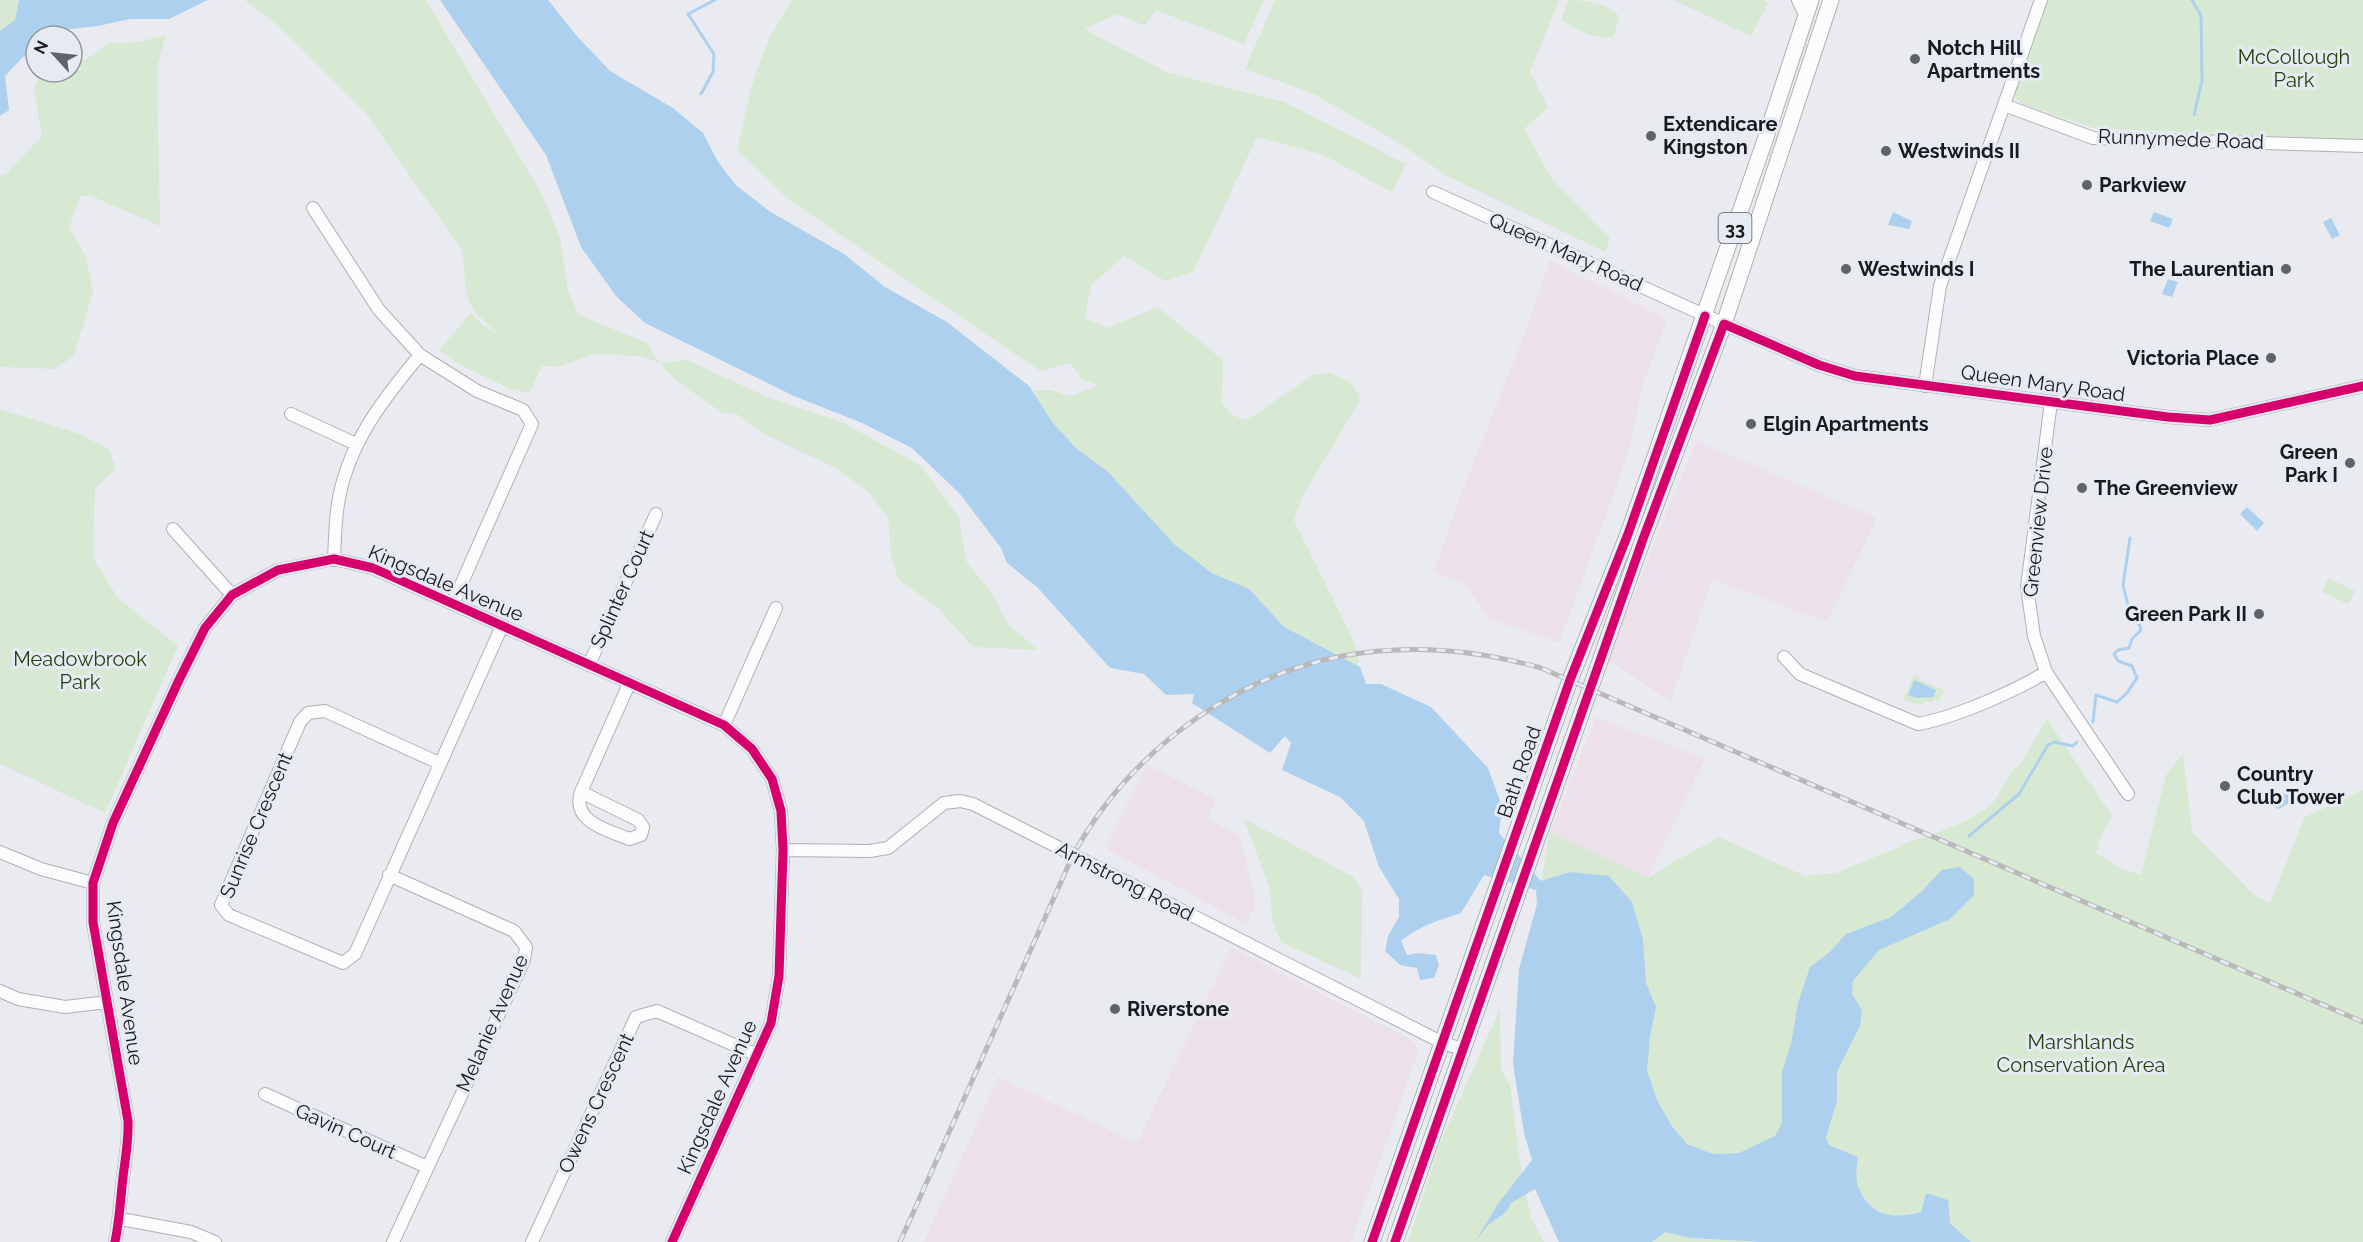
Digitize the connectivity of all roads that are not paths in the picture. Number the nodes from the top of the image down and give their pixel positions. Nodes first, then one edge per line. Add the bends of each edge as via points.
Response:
1 (1798, 0) edge
2 (1811, 0) edge
3 (1831, 0) edge
4 (2041, 0) edge
5 (1806, 16) junction
6 (2004, 105) junction
7 (2363, 146) edge
8 (1433, 192) dead end
9 (313, 208) dead end
10 (1705, 316) junction
11 (1724, 324) junction
12 (420, 355) junction
13 (1925, 386) junction
14 (2363, 386) edge
15 (2051, 402) junction
16 (291, 414) dead end
17 (356, 444) junction
18 (656, 513) dead end
19 (173, 529) dead end
20 (1628, 534) junction
21 (1643, 539) junction
22 (334, 559) junction
23 (232, 595) junction
24 (453, 603) junction
25 (776, 608) dead end
26 (502, 626) junction
27 (1785, 657) dead end
28 (589, 665) junction
29 (2046, 672) junction
30 (629, 684) junction
31 (724, 725) junction
32 (439, 764) junction
33 (581, 792) junction
34 (2127, 794) dead end
35 (783, 850) junction
36 (0, 852) edge
37 (389, 875) junction
38 (93, 882) junction
39 (0, 991) edge
40 (107, 1002) junction
41 (1443, 1043) junction
42 (1462, 1049) junction
43 (757, 1055) junction
44 (265, 1094) dead end
45 (427, 1167) junction
46 (121, 1219) junction
47 (115, 1242) edge
48 (215, 1242) edge
49 (393, 1242) edge
50 (532, 1242) edge
51 (672, 1242) edge
52 (1372, 1242) edge
53 (1395, 1242) edge

1 - 5 street
2 - 5 main road, Bath Road / 33
3 - 11 main road, Bath Road / 33
4 - 6 street
5 - 10 main road, Bath Road / 33
6 - 7 street, Runnymede Road via 2093,138
6 - 13 street via 1940,286
8 - 10 street, Queen Mary Road
9 - 12 street via 379,310
10 - 11 street, Queen Mary Road
10 - 20 main road, Bath Road / 33
11 - 13 street, Queen Mary Road via 1833,370
11 - 21 main road, Bath Road / 33
12 - 17 street via 386,394
12 - 24 street via 477,391 522,410 532,424
13 - 15 street, Queen Mary Road
14 - 15 street, Queen Mary Road via 2210,420
15 - 29 street, Greenview Drive via 2027,587 2034,636
16 - 17 street
17 - 22 street via 338,502
18 - 28 street, Splinter Court
19 - 23 street
20 - 21 main road
20 - 41 main road, Bath Road / 33 via 1570,680
21 - 42 main road, Bath Road / 33
22 - 23 street, Kingsdale Avenue via 278,570
22 - 24 street, Kingsdale Avenue via 373,568
23 - 38 street, Kingsdale Avenue via 206,628 179,680 113,823
24 - 26 street, Kingsdale Avenue
25 - 31 street
26 - 28 street, Kingsdale Avenue
26 - 32 street, Sunrise Crescent
27 - 29 street via 1800,674 1918,724 1938,720
28 - 30 street, Kingsdale Avenue
29 - 34 street, Greenview Drive
30 - 31 street, Kingsdale Avenue
30 - 33 street
31 - 35 street, Kingsdale Avenue via 752,749 772,779 781,810
32 - 37 street, Sunrise Crescent
32 - 37 street, Sunrise Crescent via 325,711 308,713 300,722 221,905 229,915 343,963 355,954
33 - 33 street via 578,805 586,820 629,839 641,835 643,827 638,820
35 - 41 street, Armstrong Road via 888,848 944,803 973,804
35 - 43 street, Kingsdale Avenue via 779,976 771,1023
36 - 38 street via 41,869
37 - 45 street, Melanie Avenue via 514,932 526,946 524,960
38 - 40 street, Kingsdale Avenue via 93,922
39 - 40 street via 18,999 65,1007
40 - 46 street, Kingsdale Avenue via 129,1135
41 - 42 street, Armstrong Road
41 - 52 main road, Bath Road / 33
42 - 53 main road, Bath Road / 33
43 - 50 street, Owens Crescent via 657,1011 636,1017
43 - 51 street, Kingsdale Avenue
44 - 45 street, Gavin Court
45 - 49 street, Melanie Avenue
46 - 47 street, Kingsdale Avenue
46 - 48 street via 191,1232

